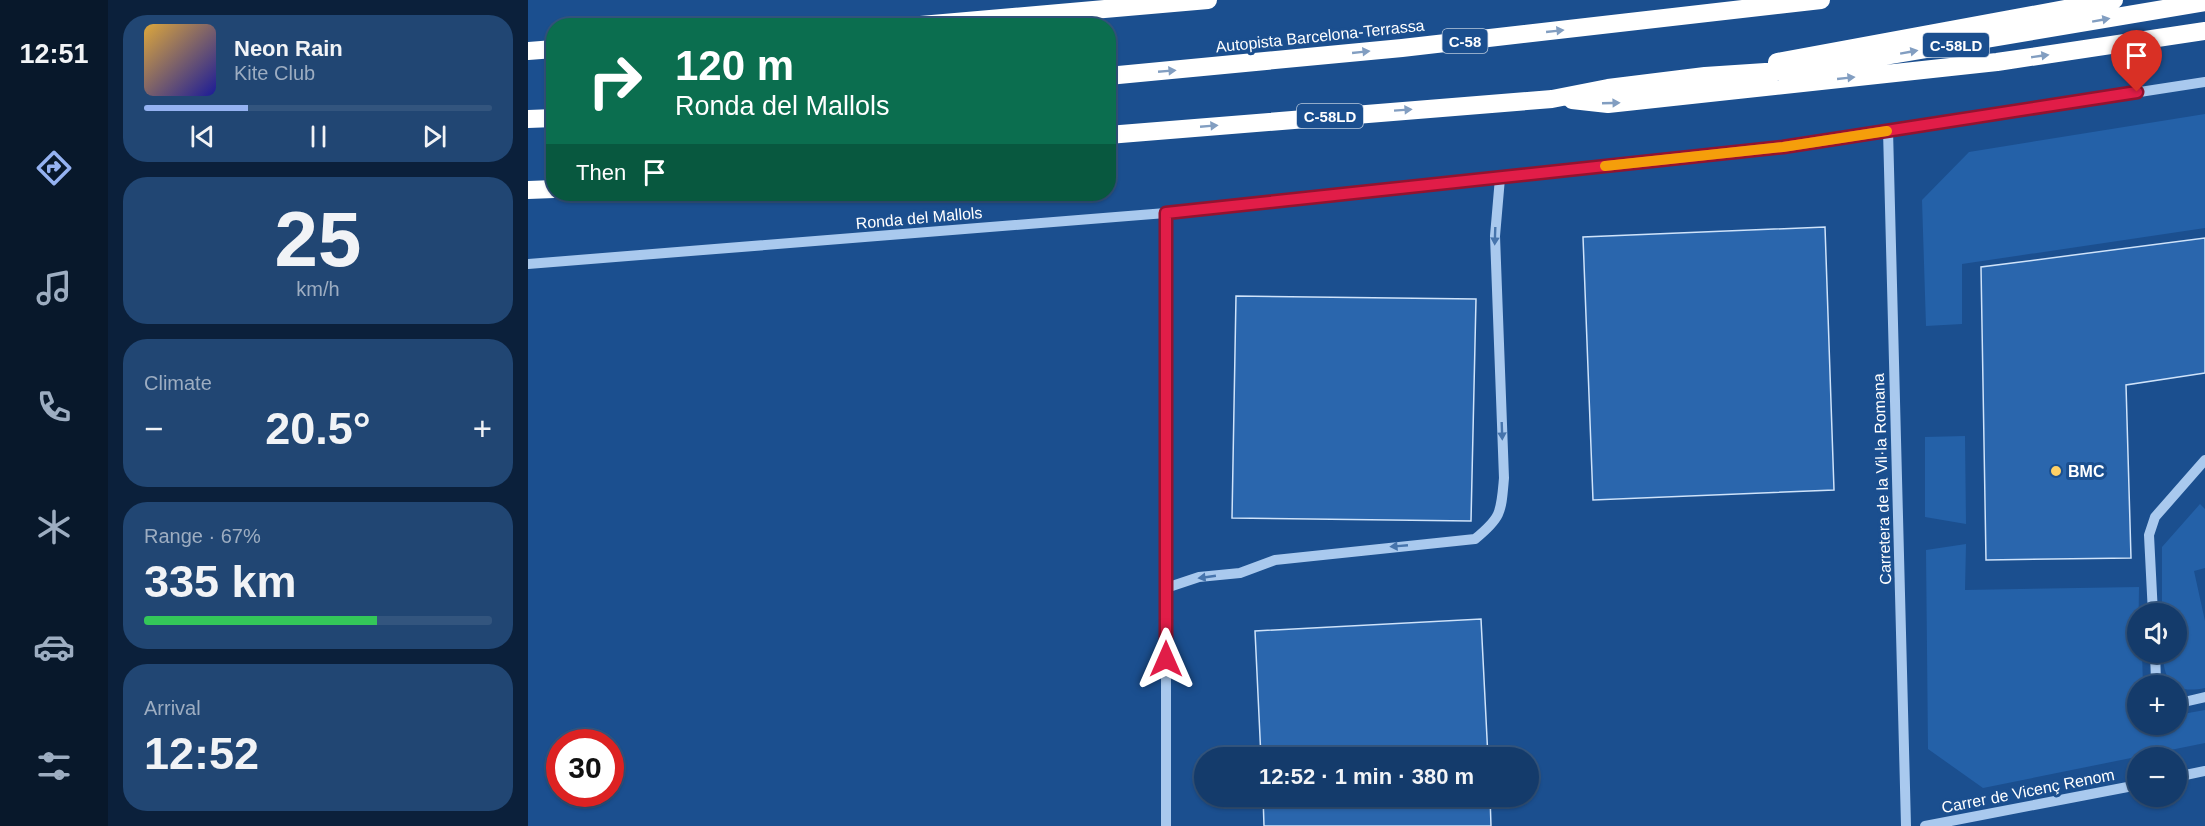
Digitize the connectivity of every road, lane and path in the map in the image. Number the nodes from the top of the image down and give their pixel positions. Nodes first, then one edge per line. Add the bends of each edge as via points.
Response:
1 (1208, 0) edge
2 (1821, 0) edge
3 (2114, 0) edge
4 (2205, 2) edge
5 (1001, 18) edge
6 (2205, 31) edge
7 (546, 50) edge
8 (528, 51) edge
9 (1116, 75) edge
10 (1705, 76) junction
11 (2205, 81) edge
12 (1552, 99) junction
13 (546, 118) edge
14 (528, 119) edge
15 (1888, 130) junction
16 (1116, 134) edge
17 (1500, 178) junction
18 (546, 189) edge
19 (528, 190) edge
20 (1166, 213) junction
21 (528, 264) edge
22 (2205, 460) edge
23 (1166, 588) junction
24 (2152, 603) edge
25 (2205, 697) edge
26 (2187, 701) edge
27 (2205, 771) edge
28 (2187, 775) edge
29 (2127, 786) edge
30 (1167, 826) edge
31 (1906, 826) edge
32 (1925, 826) edge

1 - 5 highway
9 -> 2 highway, Autopista Barcelona-Terrassa / C-58 via 1402,48
3 - 10 highway, C-58LD
10 -> 4 highway, C-58LD via 1808,69
12 -> 6 highway via 1608,104 1997,62
7 - 8 highway
10 - 12 highway, C-58LD
11 - 15 street, Ronda del Mallols
16 -> 12 highway, C-58LD
13 - 14 highway
15 - 17 street, Ronda del Mallols via 1783,147
15 - 31 street, Carretera de la Vil·la Romana
17 - 20 street, Ronda del Mallols
17 -> 23 street via 1495,236 1504,478 1502,504 1495,523 1475,539 1275,560 1240,573 1199,577
18 - 19 highway
20 - 21 street, Ronda del Mallols
20 - 23 street
22 - 24 street via 2156,516 2149,535
23 - 30 street
25 - 26 street
27 - 28 street
29 - 32 street, Carrer de Vicenç Renom

